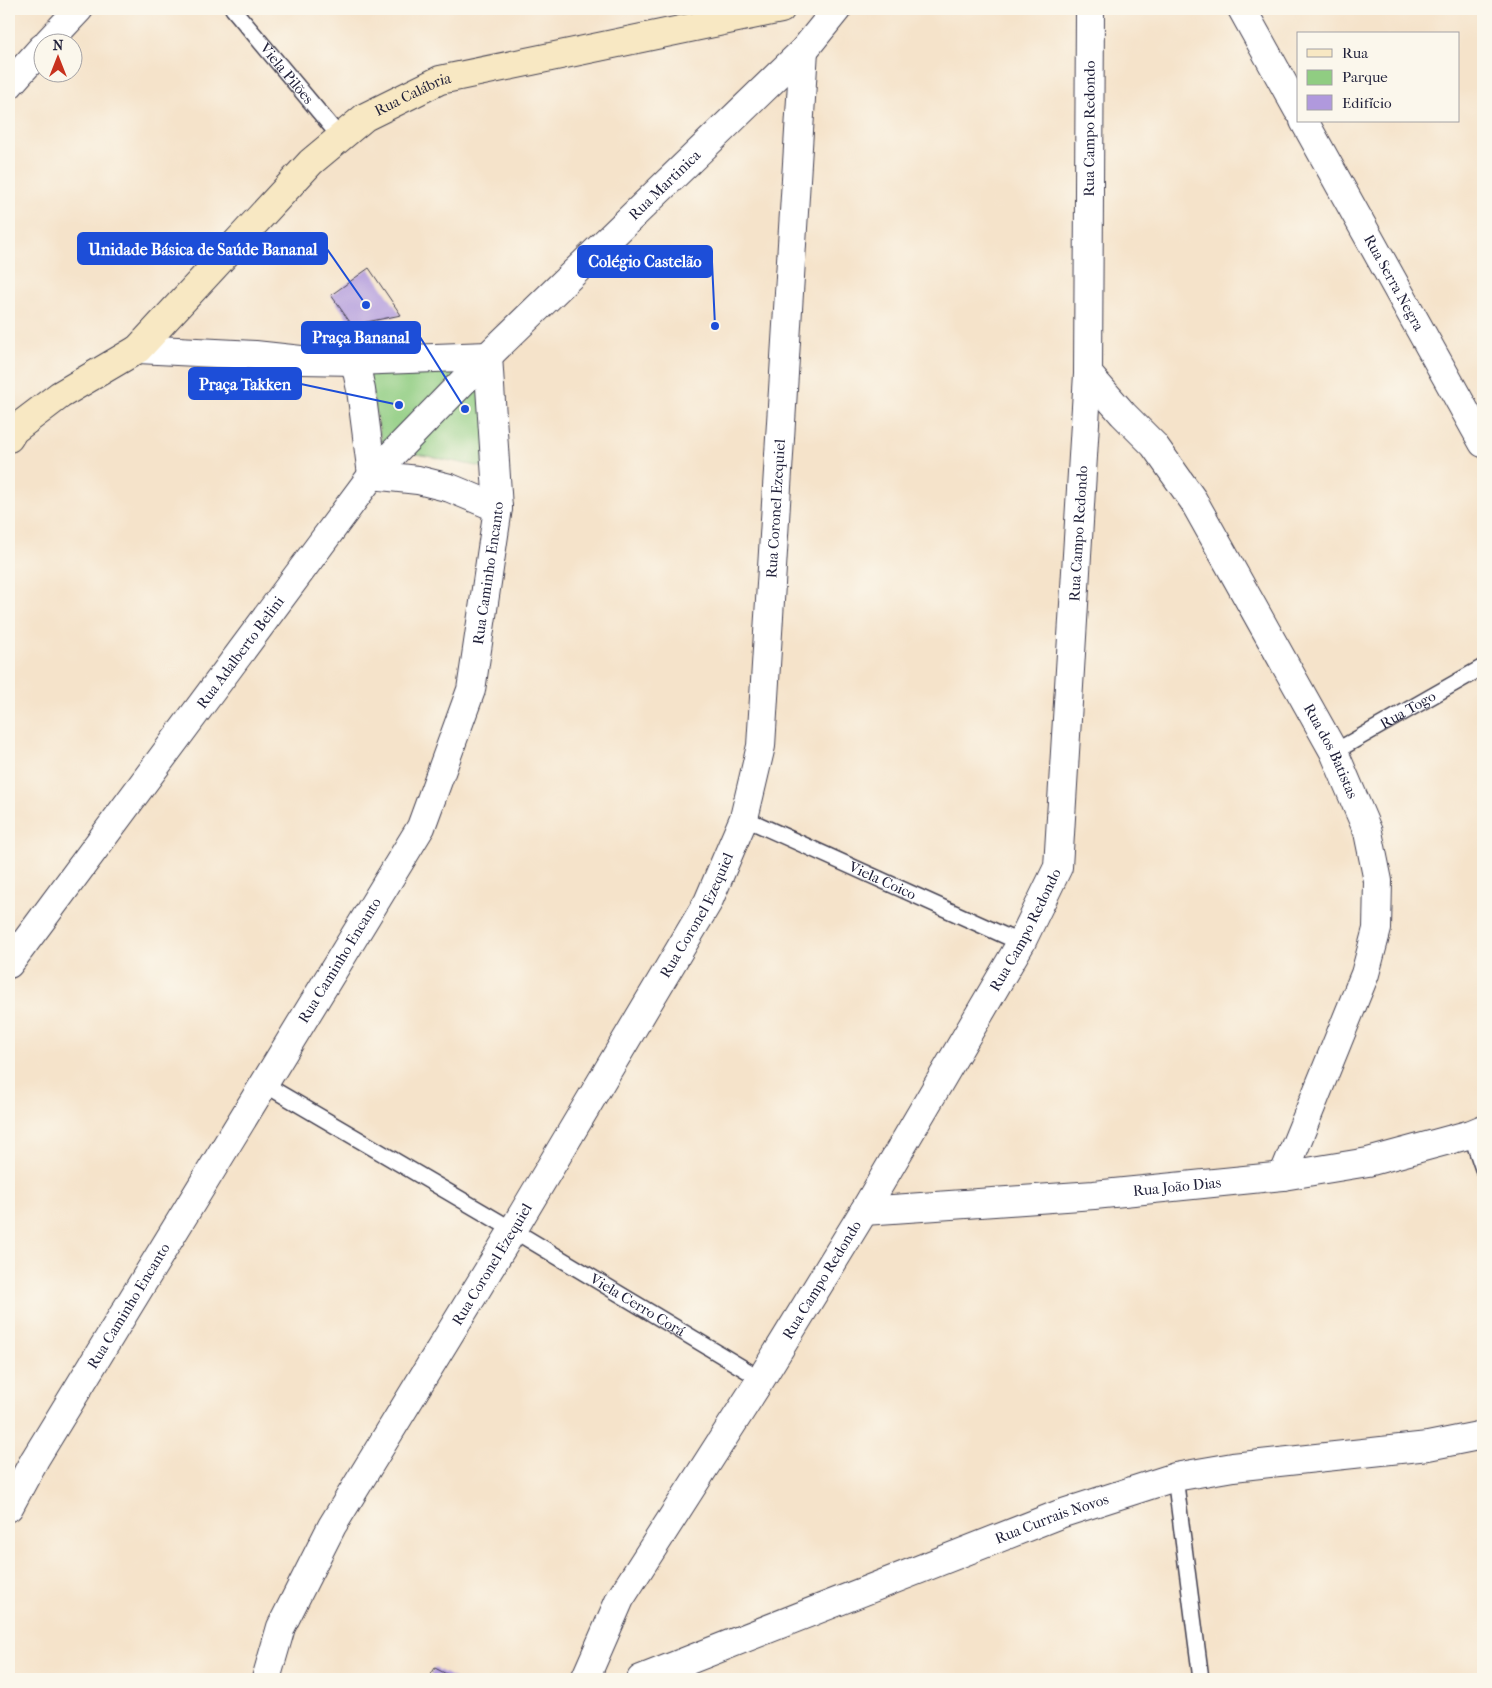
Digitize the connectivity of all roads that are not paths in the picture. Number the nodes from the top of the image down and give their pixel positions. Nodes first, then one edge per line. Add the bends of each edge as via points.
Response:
1 (79, 9) edge
2 (233, 9) edge
3 (780, 9) edge
4 (837, 9) edge
5 (1090, 9) edge
6 (1242, 9) edge
7 (57, 32) edge
8 (804, 50) junction
9 (32, 59) edge
10 (9, 85) edge
11 (1297, 108) edge
12 (1305, 122) edge
13 (340, 137) junction
14 (138, 349) junction
15 (488, 356) junction
16 (355, 361) junction
17 (1088, 374) junction
18 (11, 432) edge
19 (1483, 443) edge
20 (372, 475) junction
21 (498, 508) junction
22 (1483, 667) edge
23 (1334, 752) junction
24 (744, 818) junction
25 (1021, 943) junction
26 (9, 964) edge
27 (264, 1084) junction
28 (1477, 1132) edge
29 (1483, 1169) edge
30 (1283, 1176) junction
31 (864, 1211) junction
32 (513, 1230) junction
33 (761, 1379) junction
34 (1483, 1434) edge
35 (1175, 1477) junction
36 (9, 1508) edge
37 (266, 1679) edge
38 (584, 1679) edge
39 (641, 1679) edge
40 (1201, 1679) edge

1 - 7 street
2 - 13 lane, Viela Pilões
3 - 13 street, Rua Calábria via 440,80 365,117
4 - 8 street, Rua Martinica
5 - 17 street, Rua Campo Redondo
6 - 11 street
8 - 15 street, Rua Martinica
8 - 24 street, Rua Coronel Ezequiel via 761,746
9 - 10 street
12 - 19 street, Rua Serra Negra
13 - 14 street, Rua Calábria via 311,162
14 - 16 street
14 - 18 street, Rua Calábria via 60,395
15 - 16 street
15 - 20 street, Rua Adalberto Belini
15 - 21 street, Rua Caminho Encanto
16 - 20 street
17 - 23 street, Rua dos Batistas via 1154,445 1193,500
17 - 25 street, Rua Campo Redondo via 1058,868
20 - 21 street via 442,486
20 - 26 street, Rua Adalberto Belini
21 - 27 street, Rua Caminho Encanto via 471,690 421,827
22 - 23 lane, Rua Togo
23 - 30 street, Rua dos Batistas via 1368,832 1378,881 1377,929 1362,983
24 - 25 lane, Viela Coico
24 - 32 street, Rua Coronel Ezequiel via 708,902
25 - 31 street, Rua Campo Redondo
27 - 32 lane, Viela Cerro Corá
27 - 36 street, Rua Caminho Encanto via 35,1459
28 - 29 lane
28 - 30 street, Rua João Dias via 1368,1162
30 - 31 street, Rua João Dias via 1094,1195
31 - 33 street, Rua Campo Redondo
32 - 33 lane, Viela Cerro Corá
32 - 37 street, Rua Coronel Ezequiel via 332,1526 281,1627
33 - 38 street, Rua Campo Redondo via 620,1599
34 - 35 street, Rua Currais Novos via 1428,1446 1233,1467
35 - 39 street, Rua Currais Novos via 1060,1514
35 - 40 lane

